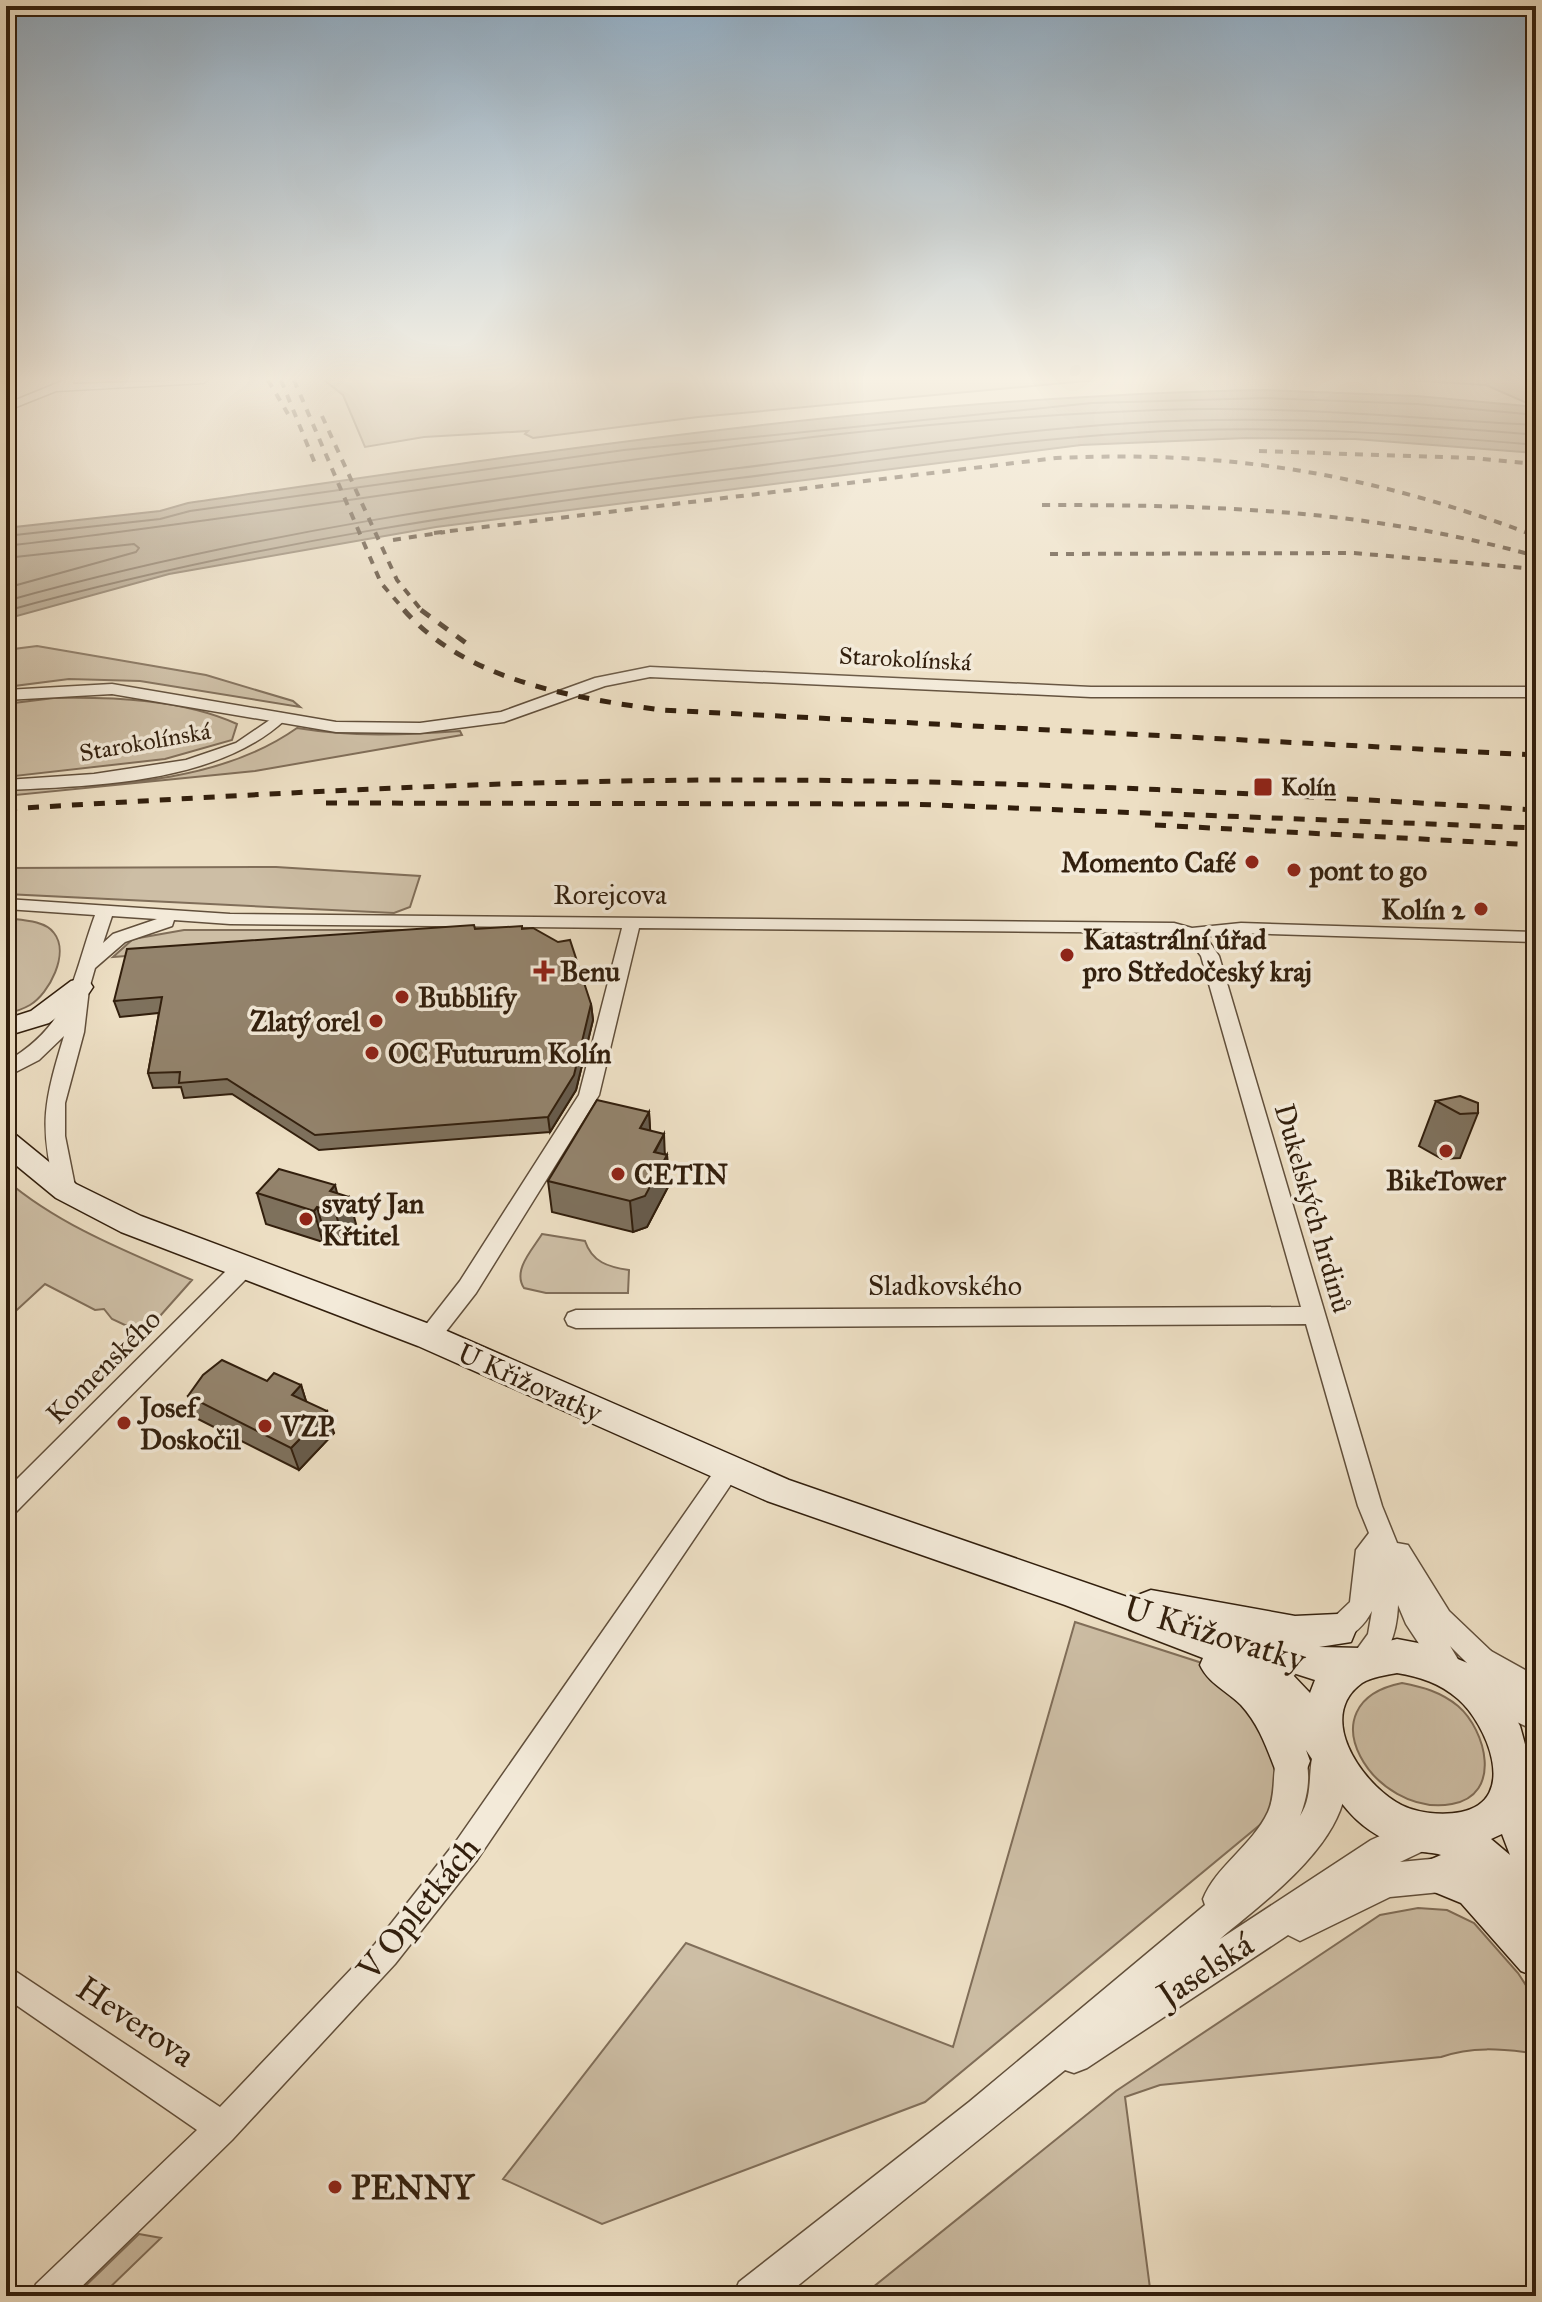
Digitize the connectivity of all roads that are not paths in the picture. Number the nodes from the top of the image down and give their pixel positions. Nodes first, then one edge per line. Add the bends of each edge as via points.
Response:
1 (1536, 692) edge
2 (6, 695) edge
3 (280, 717) junction
4 (6, 785) edge
5 (6, 904) edge
6 (105, 912) junction
7 (196, 918) junction
8 (632, 921) junction
9 (1192, 933) junction
10 (1536, 937) edge
11 (82, 980) junction
12 (6, 1028) edge
13 (6, 1071) edge
14 (6, 1142) edge
15 (66, 1191) junction
16 (243, 1268) junction
17 (1314, 1315) junction
18 (576, 1319) dead end
19 (429, 1337) junction
20 (728, 1470) junction
21 (6, 1506) edge
22 (1370, 1506) junction
23 (1071, 1591) junction
24 (1338, 1630) joint
25 (1359, 1664) junction
26 (1470, 1668) junction
27 (1536, 1694) edge
28 (1536, 1716) edge
29 (1326, 1746) junction
30 (1291, 1761) joint
31 (1524, 1777) edge
32 (1432, 1833) junction
33 (1536, 1872) edge
34 (1441, 1875) joint
35 (1536, 1926) edge
36 (1536, 1956) edge
37 (6, 1980) edge
38 (1160, 1982) junction
39 (221, 2129) junction
40 (48, 2296) edge
41 (753, 2296) edge

1 - 3 street, Starokolínská via 1091,692 650,672 601,682 504,717 460,724 378,729
2 - 3 street, Starokolínská via 112,689
3 - 4 street, Starokolínská via 249,743 207,758 105,776
5 - 6 street, Rorejcova
6 - 7 street, Rorejcova
6 - 11 street
7 - 8 street, Rorejcova
7 - 11 street via 127,934 100,953
8 - 9 street, Rorejcova via 1174,928
8 - 19 street via 589,1095 468,1287
9 - 10 street, Rorejcova via 1241,928
9 - 17 street, Dukelských hrdinů via 1210,956
11 - 12 main road via 40,1017
11 - 13 street via 63,1029
11 - 15 street via 79,1026 55,1111 57,1157
14 - 15 main road, U Křižovatky
15 - 16 main road, U Křižovatky via 131,1224
16 - 19 main road, U Křižovatky
16 - 21 street, Komenského
17 - 18 street, Sladkovského
17 - 22 street, Dukelských hrdinů
19 - 20 main road, U Křižovatky
20 - 23 main road, U Křižovatky
20 - 39 street, V Opletkách via 467,1850 385,1954
22 - 24 street, Dukelských hrdinů via 1363,1608
22 - 25 street, Dukelských hrdinů via 1385,1627 1377,1648
22 - 26 street, Dukelských hrdinů via 1415,1616 1436,1651
23 - 24 main road via 1267,1629 1310,1634
23 - 25 main road, U Křižovatky via 1322,1665
23 - 29 main road, U Křižovatky via 1233,1655 1282,1689
23 - 30 main road via 1241,1680 1273,1716
25 - 26 main road via 1397,1656
25 - 29 main road via 1340,1676 1325,1699
26 - 27 street
26 - 28 street via 1498,1701
26 - 31 main road
29 - 32 main road via 1342,1779 1370,1807 1399,1824
29 - 38 street, Jaselská via 1329,1792 1314,1827
30 - 38 street via 1286,1819
31 - 32 main road via 1489,1820 1457,1832
31 - 33 main road via 1513,1812
32 - 35 main road via 1480,1855 1503,1877
32 - 38 street, Jaselská via 1399,1842
34 - 36 main road via 1475,1889
34 - 38 street via 1406,1876 1366,1887
37 - 39 street, Heverova
38 - 41 street, Jaselská
39 - 40 street, V Opletkách

